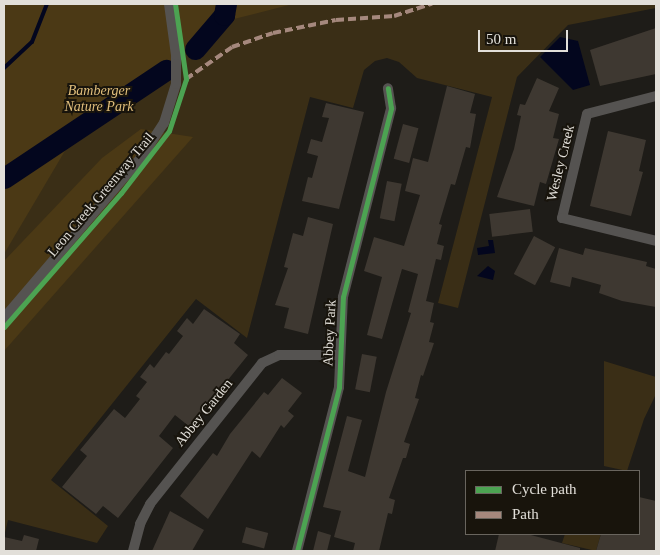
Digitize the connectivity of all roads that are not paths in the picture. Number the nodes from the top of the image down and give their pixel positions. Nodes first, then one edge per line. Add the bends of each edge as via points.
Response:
1 (169, 4) edge
2 (388, 88) dead end
3 (656, 96) edge
4 (656, 241) edge
5 (4, 318) edge
6 (340, 355) junction
7 (133, 551) edge
8 (297, 551) edge

1 - 5 street via 176,55 176,84 164,123 143,154
2 - 6 street, Abbey Park via 392,108 343,297
3 - 4 street, Wesley Creek via 587,114 562,218
6 - 7 street, Abbey Garden via 279,355 262,363 150,504
6 - 8 street, Abbey Park via 338,386

